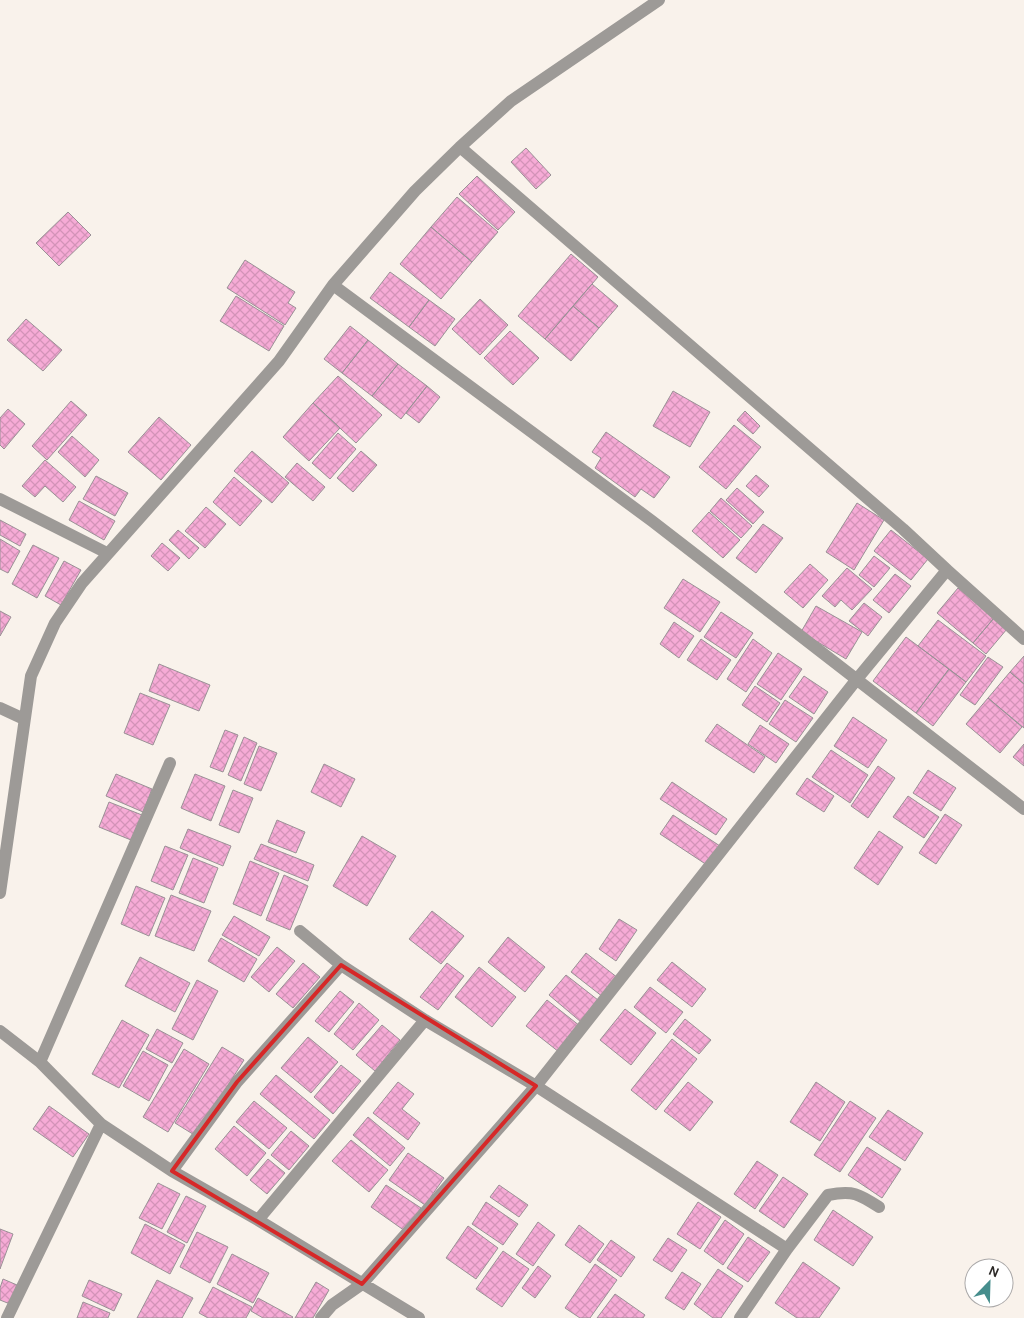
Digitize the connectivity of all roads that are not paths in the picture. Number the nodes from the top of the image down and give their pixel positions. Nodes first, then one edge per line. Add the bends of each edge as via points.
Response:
1 (659, 0) edge
2 (460, 147) junction
3 (333, 285) junction
4 (0, 498) edge
5 (108, 553) junction
6 (947, 570) junction
7 (1024, 638) edge
8 (857, 679) junction
9 (0, 708) edge
10 (24, 719) junction
11 (170, 763) dead end
12 (1024, 809) edge
13 (0, 893) edge
14 (300, 931) dead end
15 (341, 965) junction
16 (425, 1020) junction
17 (0, 1031) edge
18 (40, 1062) junction
19 (536, 1086) junction
20 (101, 1124) junction
21 (172, 1171) junction
22 (879, 1207) dead end
23 (258, 1220) junction
24 (787, 1249) junction
25 (362, 1284) junction
26 (6, 1318) edge
27 (321, 1318) edge
28 (419, 1318) edge
29 (740, 1318) edge

1 - 2 street via 511,101
2 - 3 street via 415,191
2 - 6 street
3 - 5 street via 280,361
3 - 8 street via 652,521
4 - 5 street
5 - 10 street via 82,583 55,623 31,676
6 - 7 street
6 - 8 street
8 - 12 street
8 - 19 street
9 - 10 street
10 - 13 street
11 - 18 street
14 - 15 street
15 - 16 street
15 - 21 street via 237,1082
16 - 19 street
16 - 23 street
17 - 18 street
18 - 20 street
19 - 24 street
19 - 25 street
20 - 21 street
20 - 26 street
21 - 23 street
22 - 24 street via 858,1194 841,1192 828,1195
23 - 25 street
24 - 29 street
25 - 27 street via 332,1305
25 - 28 street

